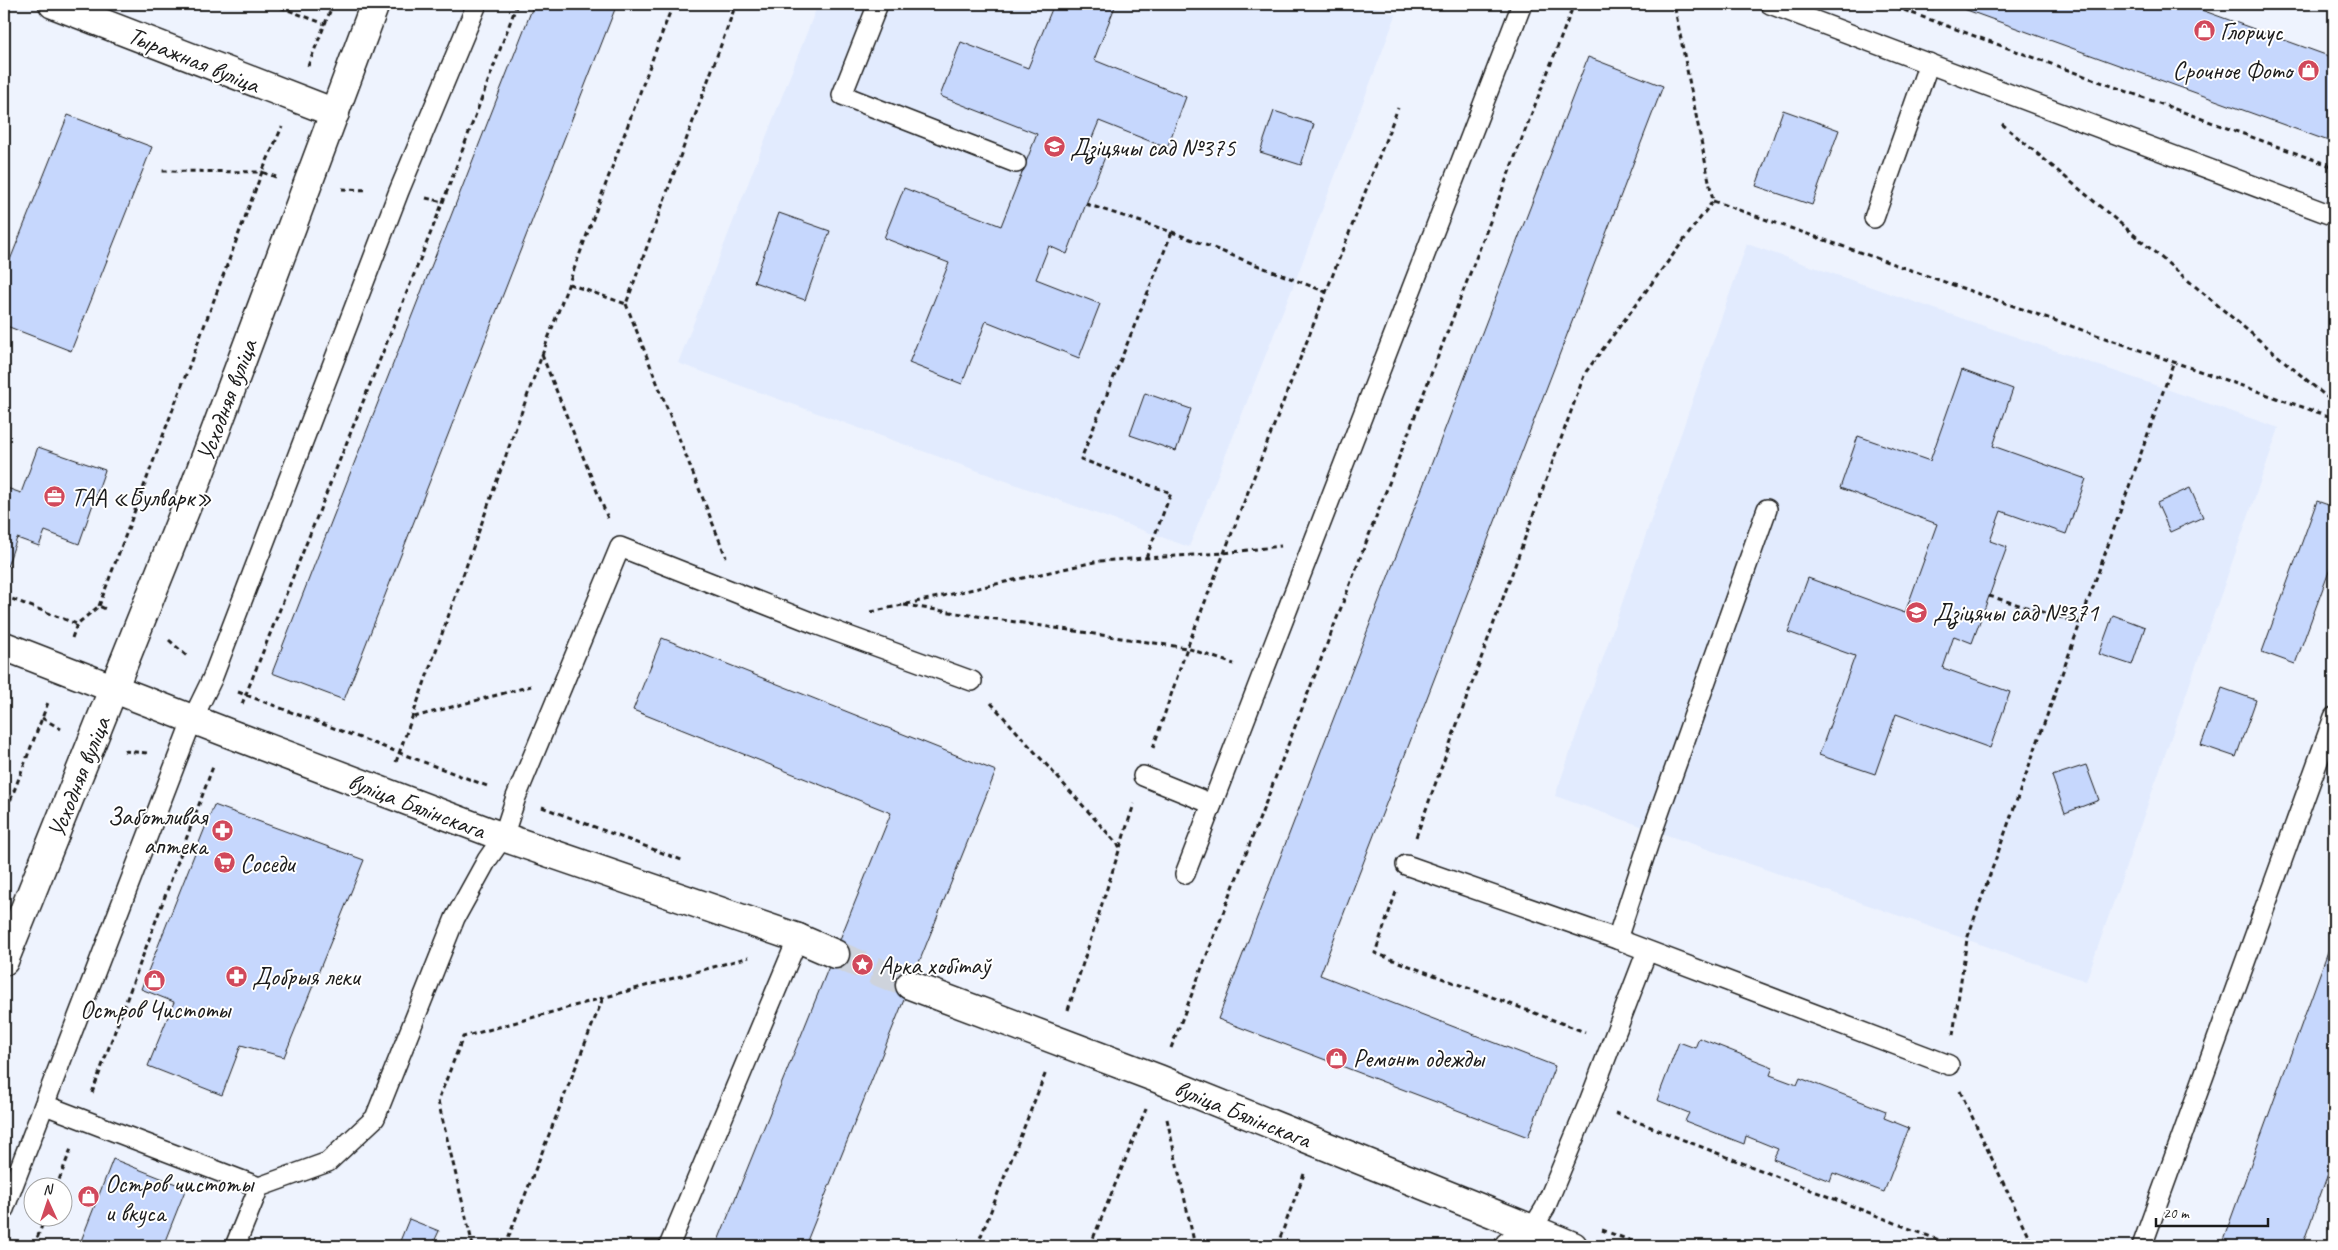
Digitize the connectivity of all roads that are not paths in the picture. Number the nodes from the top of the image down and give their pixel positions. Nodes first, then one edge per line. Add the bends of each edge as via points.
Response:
1 (53, 4) edge
2 (376, 4) edge
3 (477, 4) edge
4 (878, 4) edge
5 (1522, 4) edge
6 (1770, 4) edge
7 (1929, 63) junction
8 (334, 113) junction
9 (1016, 163) dead end
10 (2334, 216) edge
11 (1874, 218) dead end
12 (1768, 509) dead end
13 (4, 646) edge
14 (972, 681) road end
15 (114, 688) junction
16 (2334, 717) edge
17 (193, 718) junction
18 (1143, 776) road end
19 (1212, 804) junction
20 (503, 837) junction
21 (1406, 865) road end
22 (1185, 874) dead end
23 (798, 938) junction
24 (1617, 939) junction
25 (1647, 951) junction
26 (834, 954) tunnel mouth
27 (4, 961) edge
28 (910, 985) tunnel mouth
29 (1949, 1065) road end
30 (45, 1105) junction
31 (259, 1187) junction
32 (4, 1209) edge
33 (1532, 1229) junction
34 (235, 1246) edge
35 (669, 1246) edge
36 (1509, 1246) edge
37 (1574, 1246) edge
38 (2142, 1246) edge

1 - 8 street, Тыражная вуліца
2 - 8 street, Усходняя вуліца
3 - 17 lane via 399,191 212,679
4 - 9 lane via 842,95
5 - 19 lane
6 - 7 lane
7 - 10 lane
7 - 11 lane
8 - 15 street, Усходняя вуліца via 196,483
12 - 24 lane
13 - 15 street, вуліца Бялінскага
14 - 20 lane via 620,547 516,797
15 - 17 street, вуліца Бялінскага
15 - 27 street, Усходняя вуліца
16 - 38 lane
17 - 20 street, вуліца Бялінскага
17 - 30 lane
18 - 19 lane
19 - 22 lane
20 - 23 street, вуліца Бялінскага
20 - 31 lane via 456,918 375,1118 328,1162
21 - 24 lane
23 - 26 street, вуліца Бялінскага
23 - 35 lane
24 - 25 lane
25 - 29 lane
25 - 33 lane via 1589,1102 1545,1208
28 - 33 street, вуліца Бялінскага via 1159,1079
30 - 31 lane
30 - 32 lane
31 - 34 lane
33 - 36 street
33 - 37 street, вуліца Бялінскага

